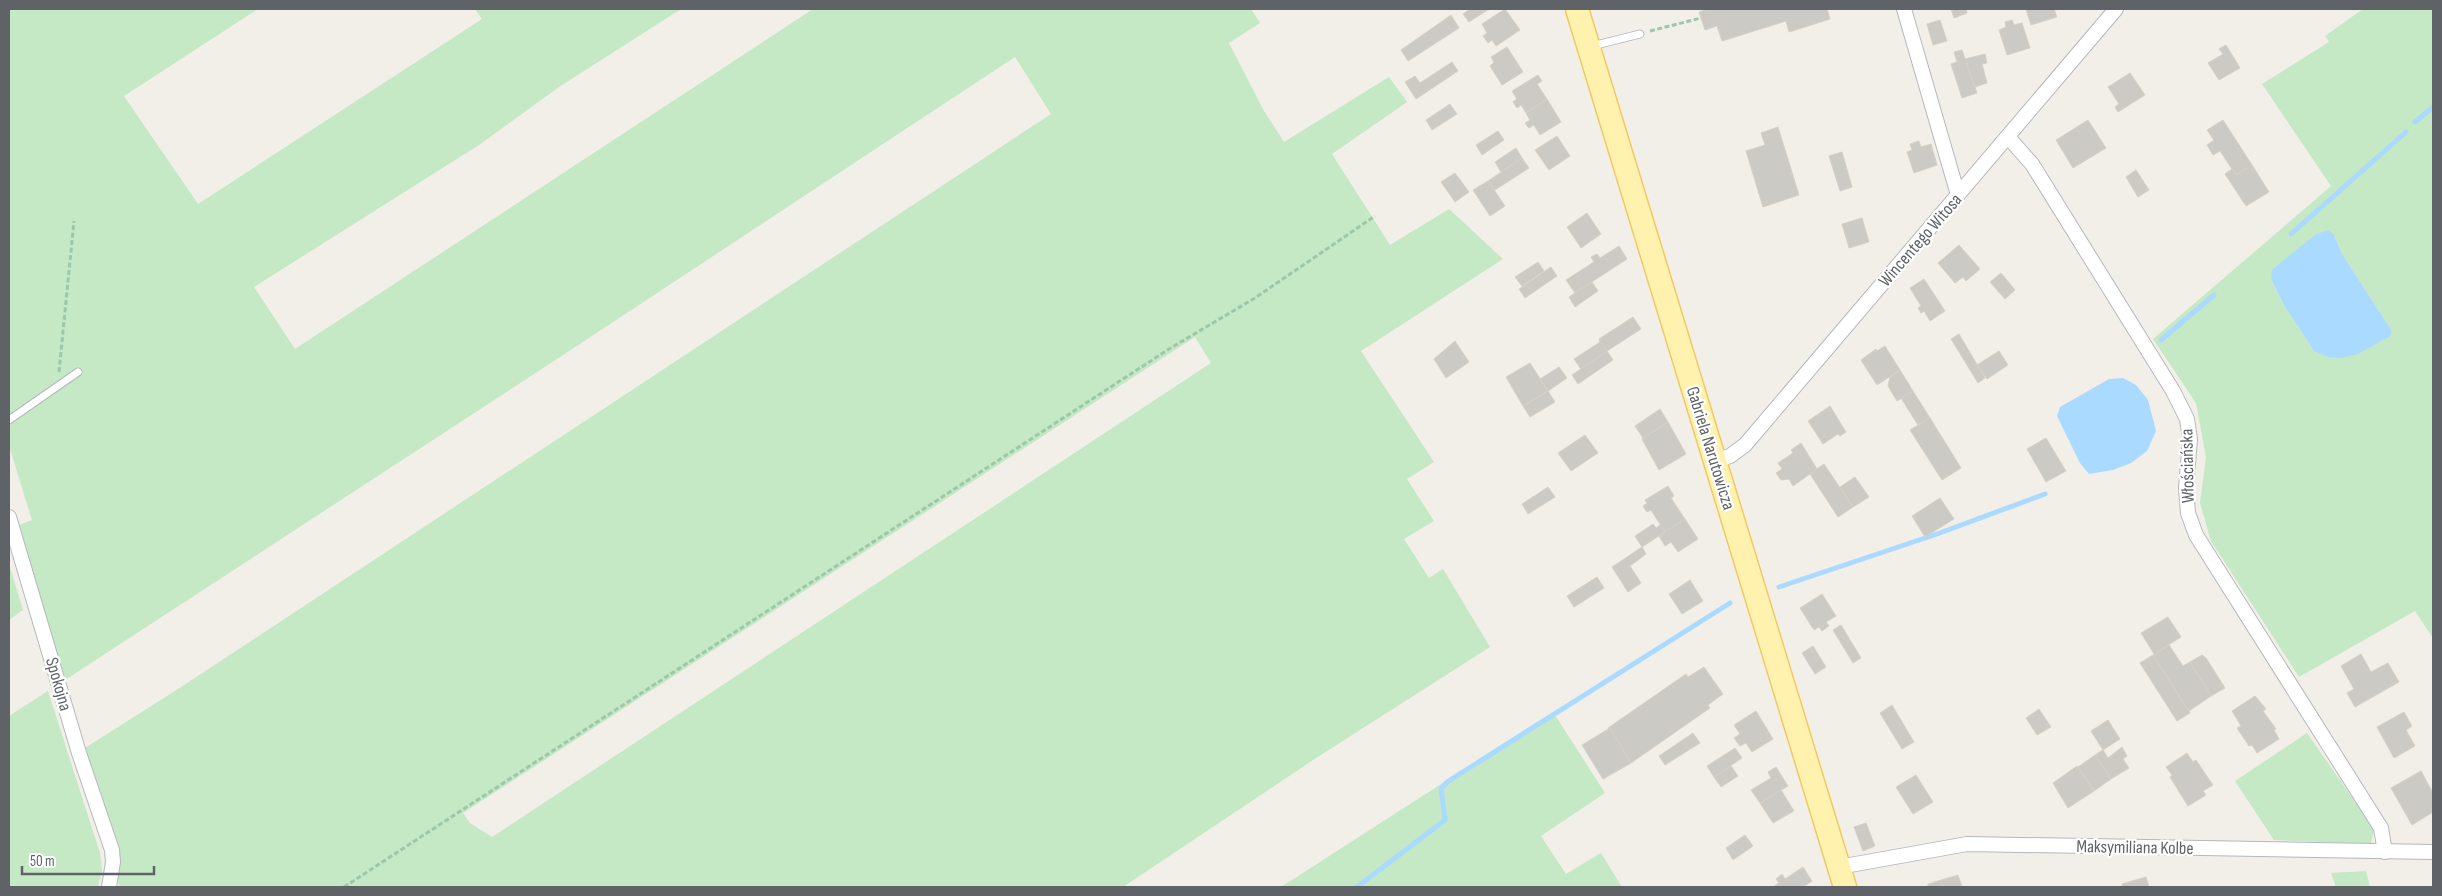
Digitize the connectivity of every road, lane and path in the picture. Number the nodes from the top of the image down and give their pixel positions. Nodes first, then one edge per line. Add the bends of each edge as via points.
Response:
1 (1577, 9) edge
2 (1904, 9) edge
3 (2116, 9) edge
4 (1700, 18) dead end
5 (1640, 34) joint
6 (1589, 47) junction
7 (2008, 137) junction
8 (1958, 195) junction
9 (1375, 216) dead end
10 (74, 221) dead end
11 (78, 372) dead end
12 (57, 387) junction
13 (9, 420) edge
14 (1715, 461) junction
15 (9, 517) edge
16 (2385, 852) junction
17 (2433, 852) edge
18 (1842, 877) edge
19 (109, 887) edge
20 (344, 887) edge

1 - 6 main road, Gabriela Narutowicza
2 - 8 street
3 - 7 street, Wincentego Witosa
4 - 5 path
5 - 6 lane
6 - 14 main road, Gabriela Narutowicza
7 - 8 street, Wincentego Witosa
7 - 16 street, Włościańska via 2032,164 2173,391 2187,419 2190,439 2186,488 2188,513 2196,535 2381,828
8 - 14 street, Wincentego Witosa via 1745,445 1730,456
9 - 20 path via 1255,298 1114,385
10 - 12 path
11 - 12 lane
12 - 13 lane
14 - 18 main road, Gabriela Narutowicza
15 - 19 street, Spokojna via 79,753 112,850
16 - 17 street, Maksymiliana Kolbe
16 - 18 street, Maksymiliana Kolbe via 1966,844

